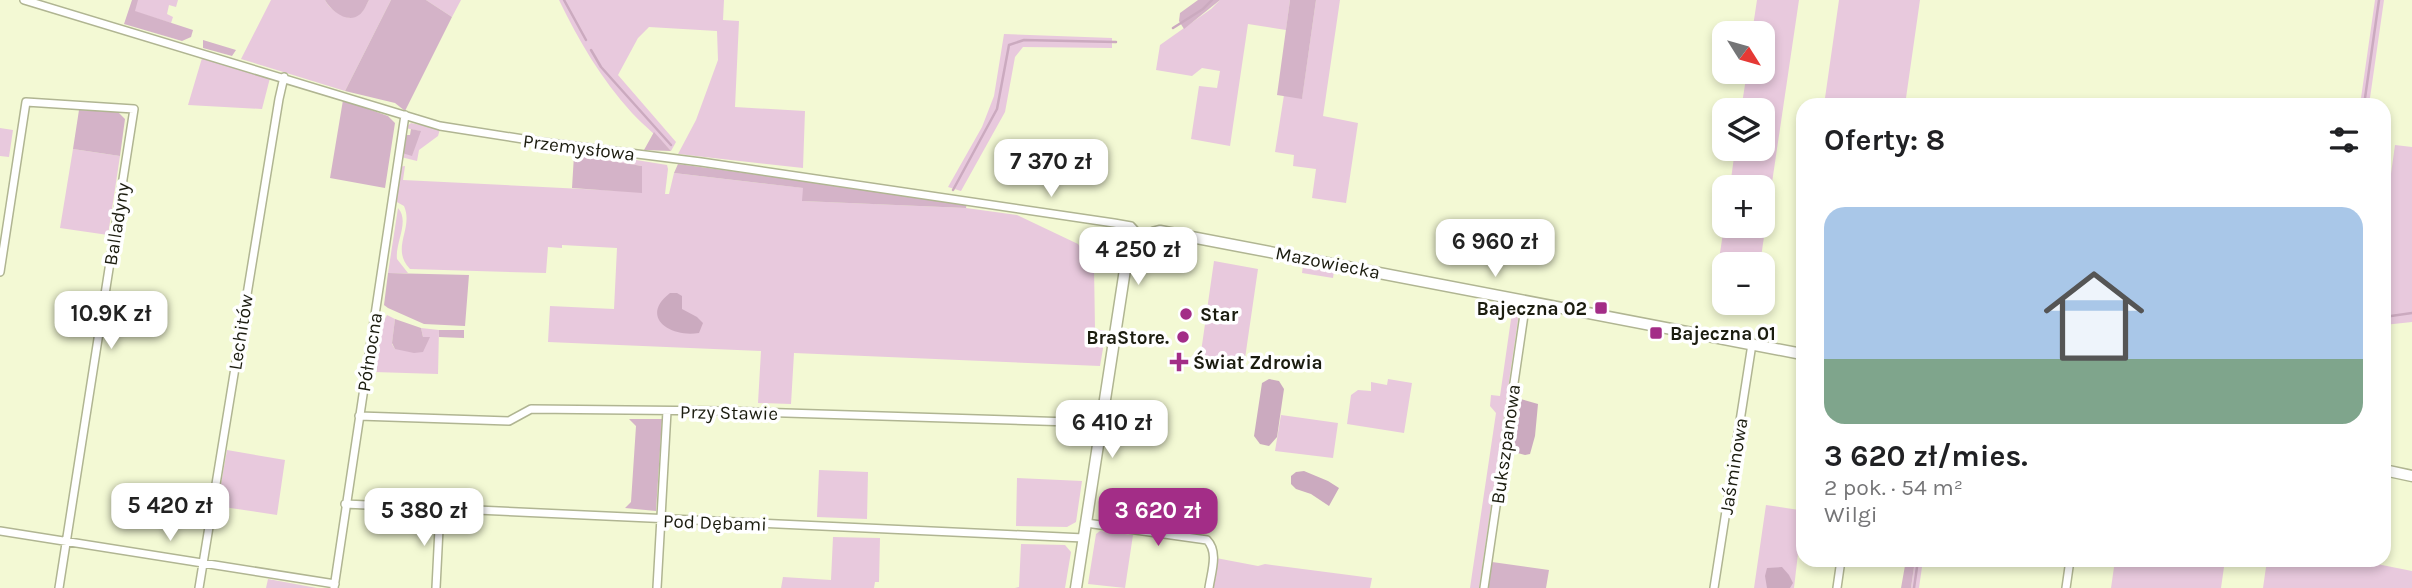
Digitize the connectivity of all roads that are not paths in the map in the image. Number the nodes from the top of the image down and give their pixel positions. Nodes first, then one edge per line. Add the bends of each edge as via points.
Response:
1 (24, 0) edge
2 (285, 77) junction
3 (405, 116) junction
4 (1142, 239) junction
5 (0, 272) edge
6 (1526, 301) junction
7 (1752, 344) junction
8 (1796, 353) edge
9 (667, 411) junction
10 (359, 416) junction
11 (1102, 423) junction
12 (2391, 472) edge
13 (2412, 476) edge
14 (345, 504) junction
15 (440, 509) junction
16 (662, 520) junction
17 (1086, 523) junction
18 (0, 531) edge
19 (1084, 538) junction
20 (67, 541) junction
21 (203, 562) junction
22 (1840, 567) edge
23 (2069, 567) edge
24 (335, 586) edge
25 (60, 588) edge
26 (199, 588) edge
27 (436, 588) edge
28 (657, 588) edge
29 (1076, 588) edge
30 (1209, 588) edge
31 (1484, 588) edge
32 (1714, 588) edge
33 (1837, 588) edge
34 (2066, 588) edge

1 - 2 street, Przemysłowa
2 - 3 street, Przemysłowa
2 - 21 street, Lechitów
3 - 4 street, Przemysłowa via 475,132 1114,223 1131,226
3 - 10 street, Północna
4 - 6 street, Mazowiecka via 1160,231
4 - 11 street via 1126,263
5 - 20 street, Balladyny via 26,102 134,109
6 - 7 street, Mazowiecka
6 - 31 street, Bukszpanowa
7 - 8 street, Mazowiecka
7 - 32 street, Jaśminowa
9 - 10 street, Przy Stawie via 531,409 509,421
9 - 11 street, Przy Stawie
9 - 16 street
10 - 14 street, Północna
11 - 17 street
12 - 13 street
14 - 15 street, Pod Dębami
14 - 24 street, Północna
15 - 16 street, Pod Dębami
15 - 27 street
16 - 19 street, Pod Dębami
16 - 28 street
17 - 19 street
17 - 30 street via 1207,540 1214,553
18 - 20 street
19 - 29 street
20 - 21 street
20 - 25 street, Balladyny
21 - 24 street
21 - 26 street, Lechitów
22 - 33 street
23 - 34 street

